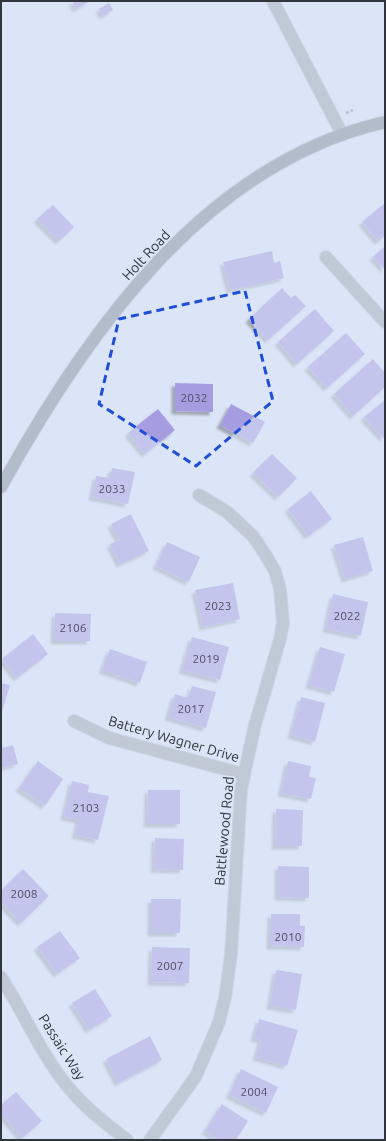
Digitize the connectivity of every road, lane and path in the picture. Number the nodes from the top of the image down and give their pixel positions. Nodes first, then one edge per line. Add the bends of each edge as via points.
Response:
1 (273, 1) edge
2 (385, 122) edge
3 (342, 134) junction
4 (326, 257) dead end
5 (385, 322) edge
6 (1, 488) edge
7 (199, 495) dead end
8 (74, 721) dead end
9 (243, 774) junction
10 (1, 977) edge
11 (127, 1140) edge
12 (150, 1140) edge

1 - 3 street
2 - 3 street, Holt Road
3 - 6 street, Holt Road via 263,173 205,216 175,245 114,312 72,370
4 - 5 street
7 - 9 street, Battlewood Road via 227,512 253,536 275,571 280,589 283,623 280,639
8 - 9 street, Battery Wagner Drive via 109,738
9 - 12 street, Battlewood Road via 231,955 219,1022 196,1076
10 - 11 street, Passaic Way via 55,1069 75,1095 95,1116

